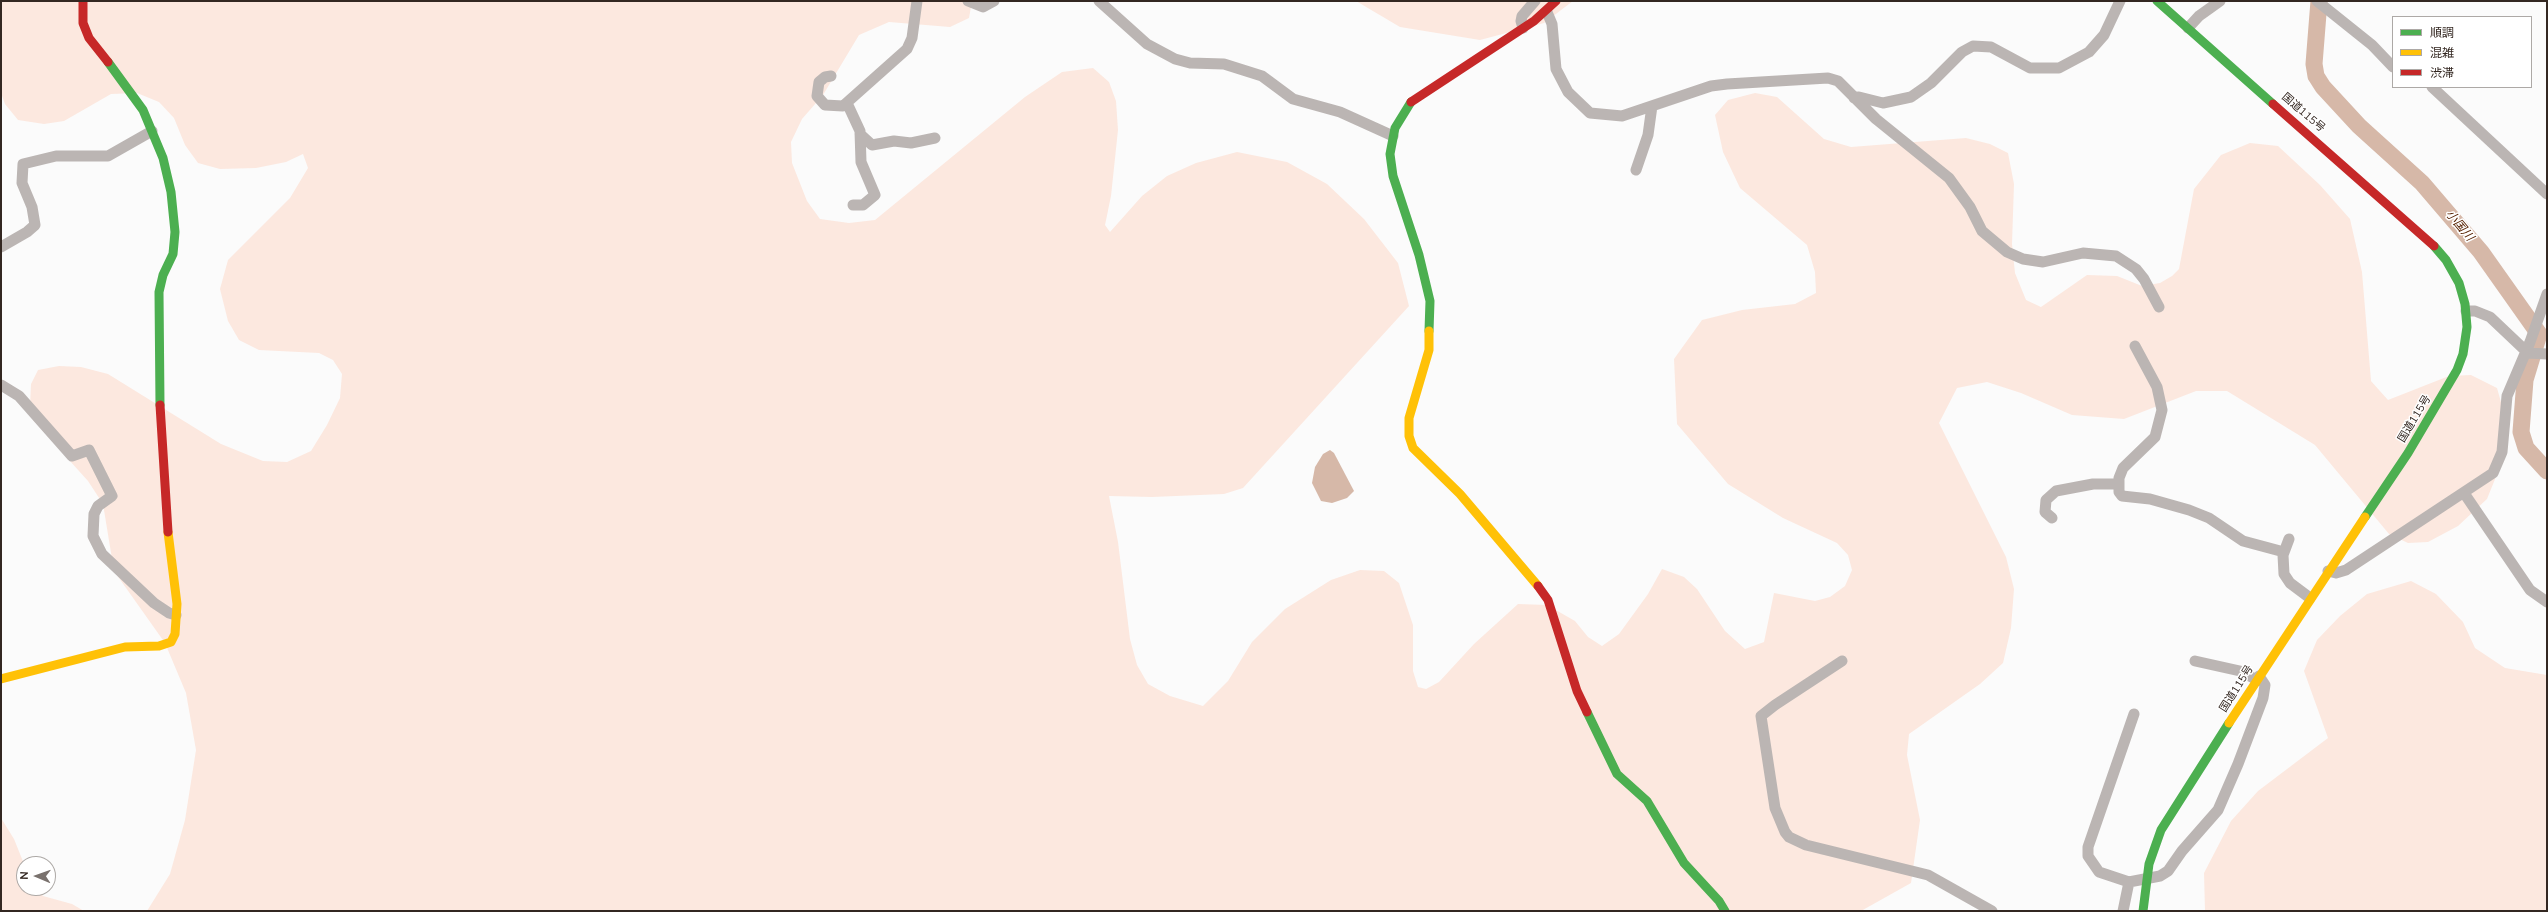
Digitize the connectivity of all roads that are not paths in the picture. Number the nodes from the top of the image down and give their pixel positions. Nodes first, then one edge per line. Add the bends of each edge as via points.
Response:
1 (83, 1) edge
2 (916, 1) edge
3 (968, 1) edge
4 (994, 1) edge
5 (1099, 1) edge
6 (1535, 1) edge
7 (1556, 1) edge
8 (2120, 1) edge
9 (2158, 1) edge
10 (2220, 1) edge
11 (2317, 1) edge
12 (2328, 5) edge
13 (1547, 12) junction
14 (1524, 28) junction
15 (2188, 28) junction
16 (2392, 65) edge
17 (831, 76) dead end
18 (2433, 88) edge
19 (1854, 98) junction
20 (847, 103) junction
21 (1652, 106) junction
22 (152, 131) junction
23 (860, 134) junction
24 (1393, 136) junction
25 (936, 138) dead end
26 (1636, 170) dead end
27 (2547, 194) edge
28 (853, 205) dead end
29 (1, 247) edge
30 (2547, 294) edge
31 (2159, 307) dead end
32 (2466, 311) junction
33 (2135, 346) dead end
34 (2526, 351) junction
35 (2547, 354) edge
36 (1, 385) edge
37 (2118, 484) junction
38 (2464, 494) junction
39 (2052, 518) dead end
40 (2289, 539) dead end
41 (2284, 552) junction
42 (2328, 571) junction
43 (2310, 598) junction
44 (2547, 602) edge
45 (176, 615) junction
46 (1842, 661) dead end
47 (2195, 661) dead end
48 (2258, 678) junction
49 (1, 679) edge
50 (2134, 714) dead end
51 (2147, 878) junction
52 (2129, 882) junction
53 (1725, 911) edge
54 (1992, 911) edge
55 (2123, 911) edge
56 (2143, 911) edge

1 - 22 main road via 83,23 89,38 127,86 143,110
2 - 20 street via 912,38 907,49
3 - 4 street via 983,7
5 - 24 street via 1147,44 1175,60 1224,64 1262,76 1293,99 1340,112
6 - 14 street via 1522,16
7 - 13 main road
8 - 19 street via 2104,35 2089,52 2059,68 2030,68 1991,47 1973,46 1962,52 1931,83 1911,97 1883,103
9 - 15 main road, 国道115号
10 - 15 street via 2199,16
11 - 12 street
12 - 16 street
13 - 14 main road
13 - 21 street via 1552,24 1556,69 1568,92 1578,104 1590,113 1607,116 1622,116
14 - 24 main road via 1416,97 1398,121
15 - 32 main road, 国道115号 via 2436,248 2455,274
17 - 20 street via 822,78 819,82 817,96 825,105 834,107
18 - 27 street
19 - 21 street via 1842,83 1828,78 1711,86
19 - 31 street via 1949,178 1970,207 1982,230 2007,252 2023,259 2043,262 2083,253 2116,256 2136,269
20 - 23 street
21 - 26 street via 1648,135
22 - 29 street via 108,156 56,156 23,164 22,183 32,208 35,225
22 - 45 main road via 163,158 171,192 175,232 173,254 163,275 159,292 160,422
23 - 25 street via 872,145 894,141 911,143
23 - 28 street via 860,158 875,195 863,206
24 - 53 main road via 1390,154 1394,182 1419,255 1430,301 1429,350 1408,425 1410,441 1413,448 1460,494 1530,575 1548,600 1576,690 1617,774 1647,801 1680,857
30 - 34 street
32 - 34 street via 2475,311 2490,317
32 - 42 main road, 国道115号 via 2467,327 2463,354 2450,384 2408,453
33 - 37 street via 2157,387 2162,410 2155,437 2128,460
34 - 35 street via 2535,355
34 - 38 street via 2507,396 2500,458 2488,478
36 - 45 street via 19,396 72,456 89,450 112,496 98,506 94,514 93,536 102,554 154,603
37 - 39 street via 2093,484 2056,491 2046,500 2046,512
37 - 41 street via 2122,496 2150,499 2189,510 2209,518 2243,541
38 - 42 street via 2346,570 2336,573
38 - 44 street via 2530,590
40 - 41 street
41 - 43 street via 2283,569 2286,578
42 - 43 main road, 国道115号
43 - 48 main road, 国道115号
45 - 49 main road via 175,634 171,642 159,646 125,647
46 - 54 street via 1761,716 1775,808 1785,832 1806,845 1928,875
47 - 48 street via 2240,671
48 - 51 main road, 国道115号 via 2161,830 2154,846
48 - 51 street via 2265,684 2263,698 2218,810 2168,871 2160,876
50 - 52 street via 2088,847 2088,856 2099,872
51 - 52 street
51 - 56 main road, 国道115号
52 - 55 street

